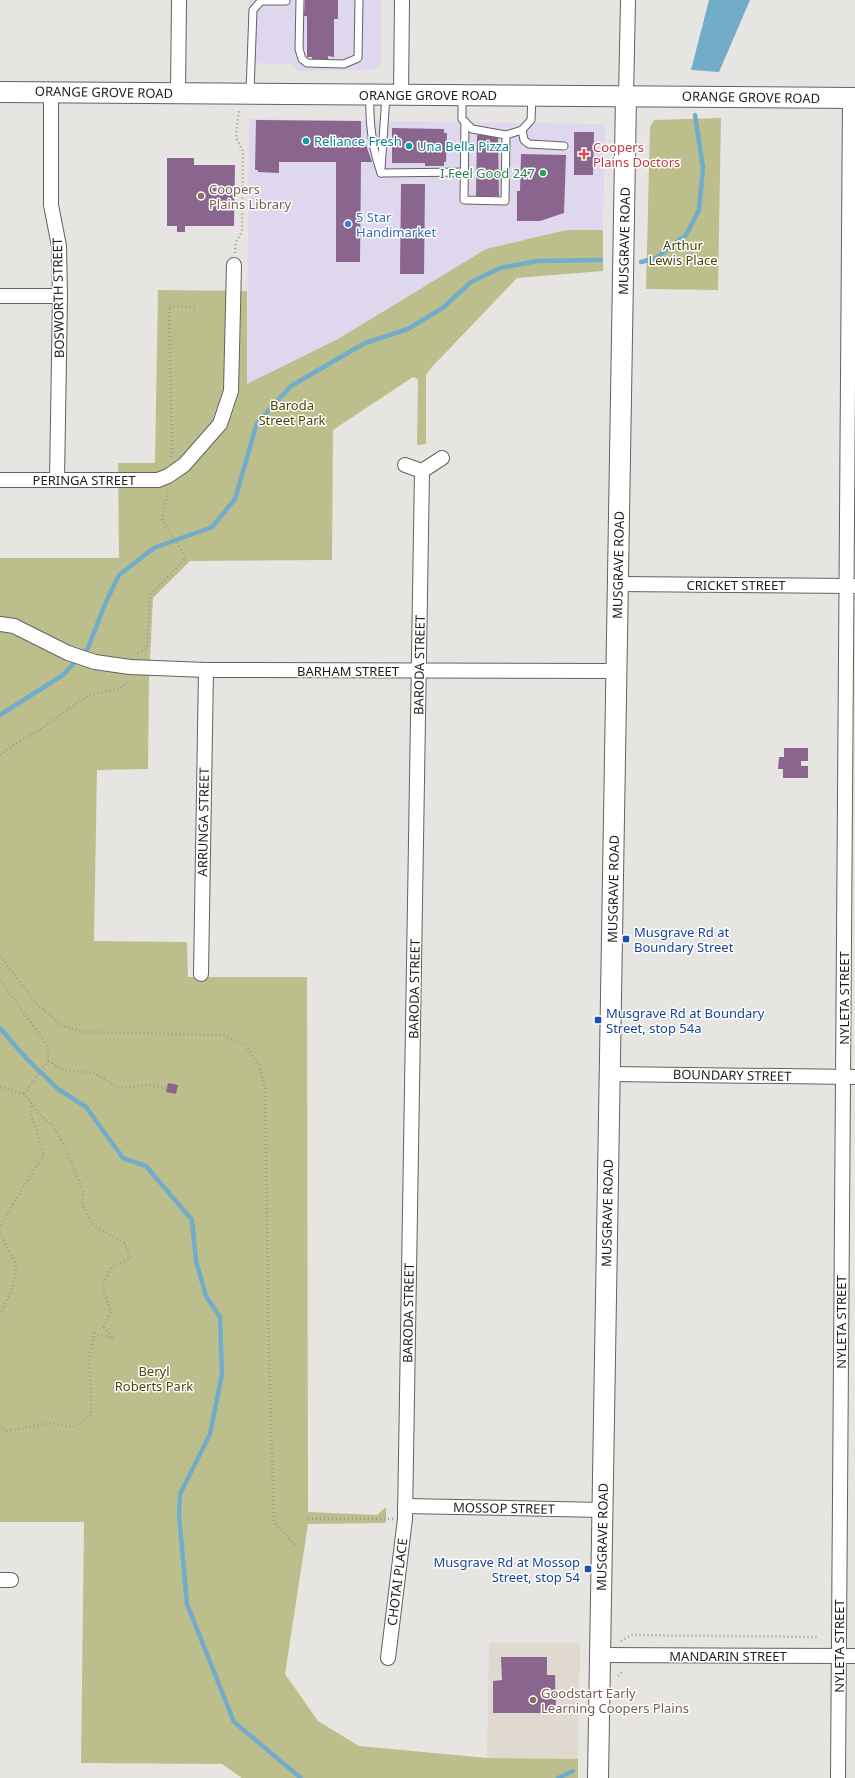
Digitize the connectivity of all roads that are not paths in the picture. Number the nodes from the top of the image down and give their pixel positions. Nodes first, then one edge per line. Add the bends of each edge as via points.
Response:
1 (179, 0) edge
2 (300, 0) edge
3 (359, 0) edge
4 (402, 0) edge
5 (628, 0) edge
6 (286, 1) edge
7 (0, 92) edge
8 (51, 92) junction
9 (178, 93) junction
10 (245, 94) junction
11 (386, 95) junction
12 (462, 96) junction
13 (532, 96) junction
14 (626, 96) junction
15 (852, 98) edge
16 (465, 122) junction
17 (522, 130) junction
18 (506, 135) junction
19 (564, 146) dead end
20 (464, 172) junction
21 (381, 173) junction
22 (234, 265) road end
23 (0, 296) edge
24 (60, 296) junction
25 (442, 458) dead end
26 (405, 465) dead end
27 (422, 471) junction
28 (0, 480) edge
29 (57, 480) junction
30 (618, 584) junction
31 (851, 586) edge
32 (0, 624) edge
33 (206, 670) junction
34 (419, 671) junction
35 (617, 671) junction
36 (201, 974) dead end
37 (610, 1074) junction
38 (849, 1077) edge
39 (603, 1510) junction
40 (405, 1513) junction
41 (600, 1655) junction
42 (839, 1656) junction
43 (855, 1656) edge
44 (388, 1658) dead end
45 (598, 1778) edge
46 (838, 1778) edge

1 - 9 street
2 - 3 lane via 299,50 302,59 306,63 344,64 358,58
4 - 11 street
5 - 14 street, MUSGRAVE ROAD
6 - 10 lane via 261,1 253,10
7 - 8 street, ORANGE GROVE ROAD
8 - 9 street, ORANGE GROVE ROAD
8 - 24 street, BOSWORTH STREET via 51,205 59,246
9 - 10 street, ORANGE GROVE ROAD
10 - 11 street, ORANGE GROVE ROAD
11 - 12 street, ORANGE GROVE ROAD
11 - 21 lane
11 - 21 lane via 369,118
12 - 13 street, ORANGE GROVE ROAD
12 - 16 lane via 462,119
13 - 14 street, ORANGE GROVE ROAD
13 - 17 lane via 531,120
14 - 15 street, ORANGE GROVE ROAD
14 - 30 street, MUSGRAVE ROAD
15 - 31 street, NYLETA STREET
16 - 18 lane via 472,129
16 - 20 lane
17 - 18 lane
17 - 19 lane via 524,140 529,144
18 - 20 lane via 505,201 464,200
20 - 21 lane
22 - 29 street, PERINGA STREET via 231,391 220,424 184,465 158,480
23 - 24 street
24 - 29 street, BOSWORTH STREET
25 - 27 street
26 - 27 street
27 - 34 street, BARODA STREET
28 - 29 street, PERINGA STREET
30 - 31 street, CRICKET STREET
30 - 35 street, MUSGRAVE ROAD
31 - 38 street, NYLETA STREET
32 - 33 street, BARHAM STREET via 14,626 68,653 95,662
33 - 34 street, BARHAM STREET
33 - 36 street, ARRUNGA STREET
34 - 35 street, BARHAM STREET
34 - 40 street, BARODA STREET
35 - 37 street, MUSGRAVE ROAD
37 - 38 street, BOUNDARY STREET
37 - 39 street, MUSGRAVE ROAD
38 - 42 street, NYLETA STREET
39 - 40 street, MOSSOP STREET
39 - 41 street, MUSGRAVE ROAD
40 - 44 street, CHOTAI PLACE
41 - 42 street, MANDARIN STREET
41 - 45 street, MUSGRAVE ROAD
42 - 43 street, MANDARIN STREET
42 - 46 street, NYLETA STREET

